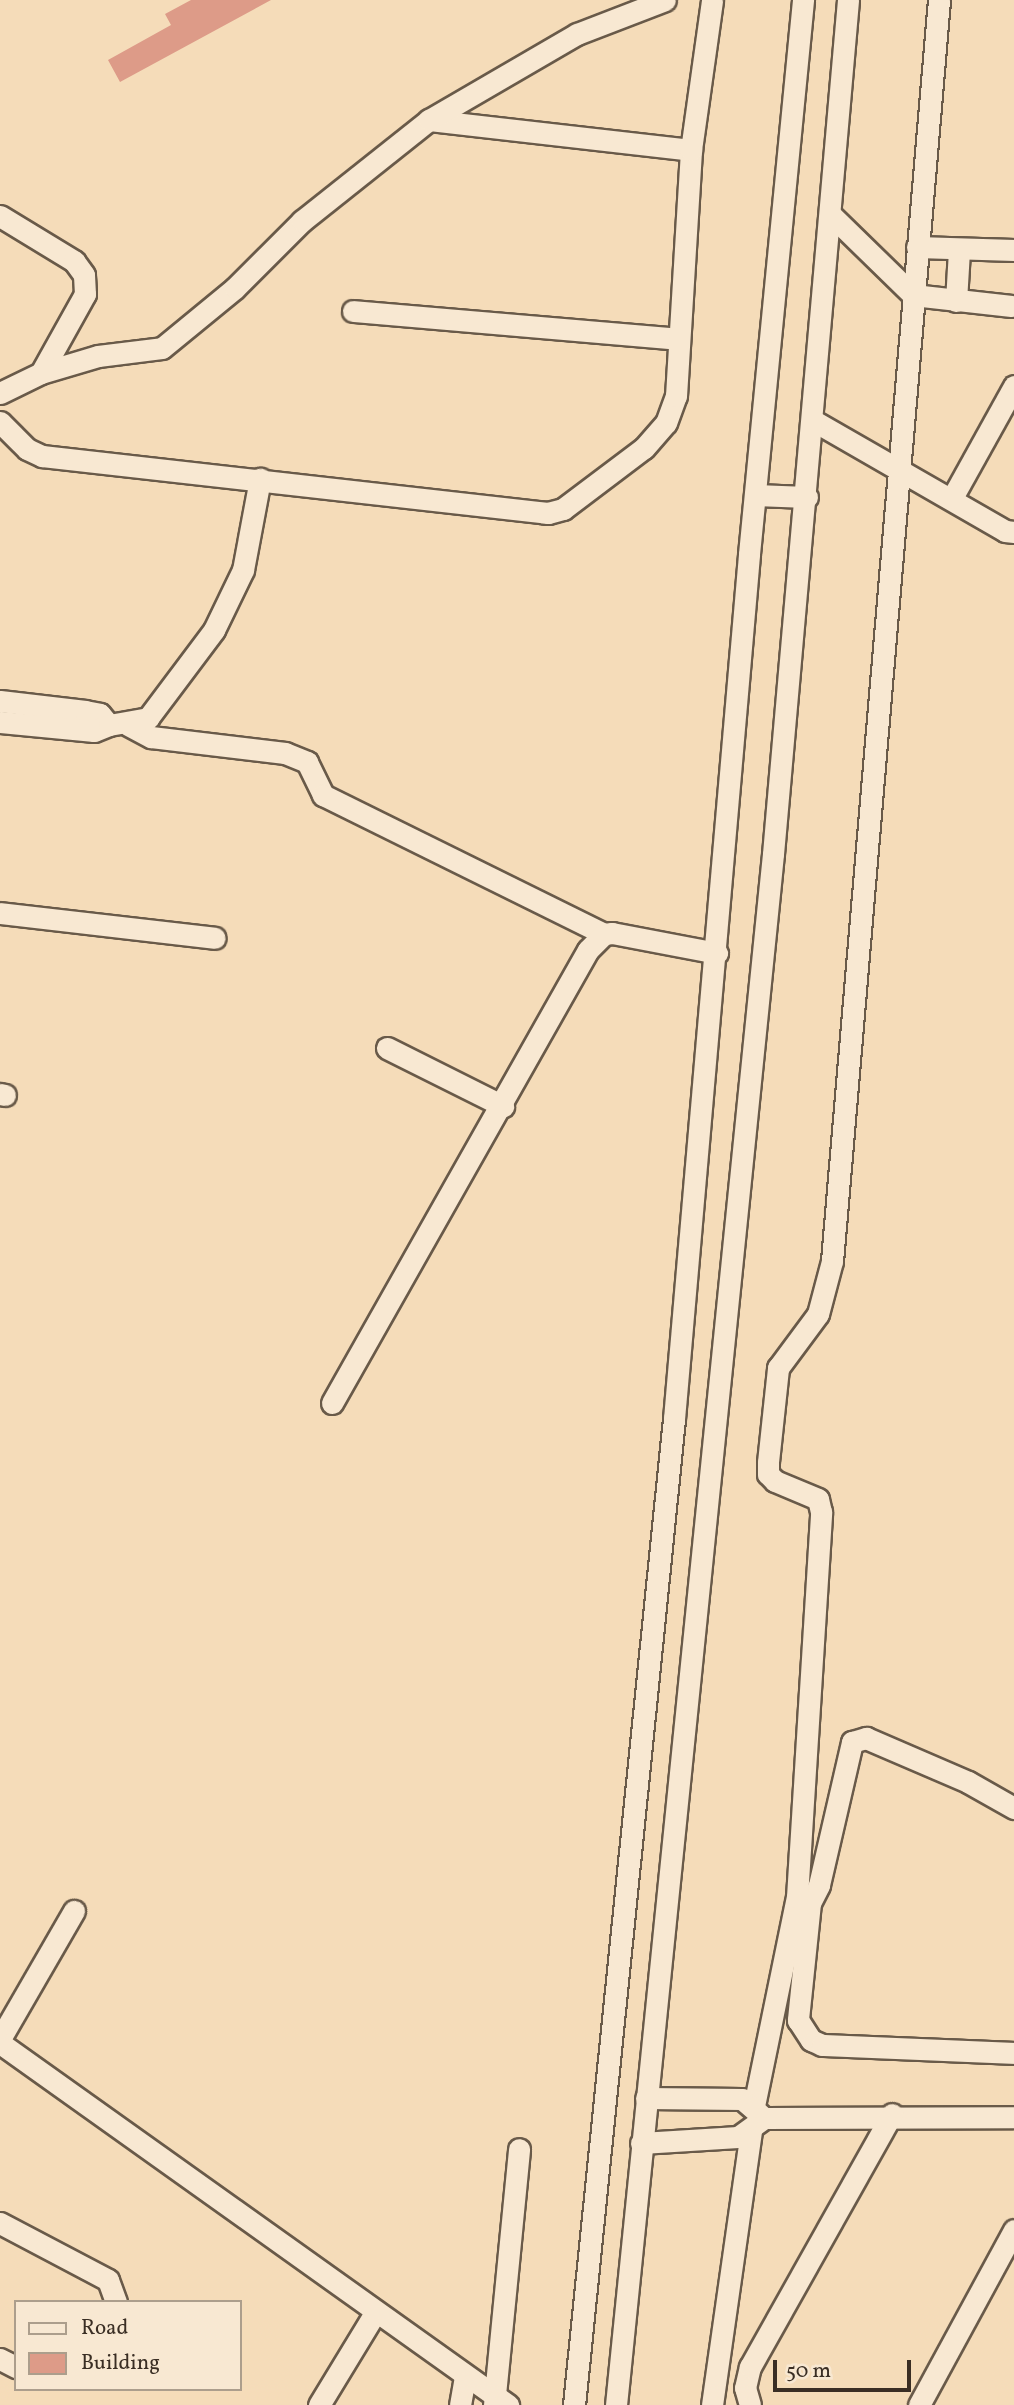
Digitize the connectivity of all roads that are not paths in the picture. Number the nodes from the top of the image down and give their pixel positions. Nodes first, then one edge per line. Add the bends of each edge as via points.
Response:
1 (665, 0) edge
2 (712, 0) edge
3 (803, 0) edge
4 (864, 0) edge
5 (939, 0) edge
6 (848, 8) edge
7 (429, 120) junction
8 (691, 150) junction
9 (831, 215) junction
10 (0, 216) edge
11 (917, 247) junction
12 (1014, 250) edge
13 (959, 251) junction
14 (913, 295) junction
15 (957, 301) junction
16 (1011, 306) dead end
17 (353, 311) dead end
18 (679, 338) junction
19 (41, 373) junction
20 (1014, 386) edge
21 (0, 393) edge
22 (814, 421) junction
23 (0, 422) edge
24 (900, 469) junction
25 (260, 479) junction
26 (755, 495) junction
27 (807, 497) junction
28 (952, 498) junction
29 (1014, 532) edge
30 (0, 701) edge
31 (0, 722) edge
32 (119, 725) junction
33 (0, 913) edge
34 (604, 934) junction
35 (215, 938) dead end
36 (717, 953) junction
37 (387, 1048) dead end
38 (503, 1106) junction
39 (332, 1403) dead end
40 (1014, 1808) edge
41 (803, 1906) junction
42 (74, 1911) dead end
43 (0, 2041) edge
44 (1014, 2053) edge
45 (646, 2098) junction
46 (892, 2114) junction
47 (1014, 2117) edge
48 (757, 2118) junction
49 (641, 2143) junction
50 (519, 2149) dead end
51 (0, 2223) edge
52 (1014, 2230) edge
53 (115, 2300) edge
54 (375, 2313) junction
55 (465, 2377) junction
56 (499, 2403) edge
57 (319, 2405) edge
58 (460, 2405) edge
59 (574, 2405) edge
60 (616, 2405) edge
61 (712, 2405) edge
62 (750, 2405) edge
63 (919, 2405) edge

1 - 7 street via 577,34
2 - 8 street
3 - 26 street
4 - 6 street
5 - 11 street
6 - 9 street
7 - 8 street
7 - 19 street via 302,221 235,288 162,348 98,356
8 - 18 street
9 - 14 street
9 - 22 street
10 - 19 street via 74,261 84,275 85,294
11 - 13 street
11 - 14 street
12 - 13 street
13 - 15 street
14 - 15 street
14 - 24 street
15 - 16 street
17 - 18 street
18 - 25 street via 676,396 666,423 644,448 563,509 548,513
19 - 21 street
20 - 28 street
22 - 24 street
22 - 27 street
23 - 25 street via 27,449 42,456
24 - 28 street
24 - 41 street via 832,1261 818,1314 778,1368 768,1474 818,1499 821,1512
25 - 32 street via 251,542 226,608 160,706 148,718
26 - 27 street
26 - 36 street
27 - 45 street via 709,1517
28 - 29 street
30 - 32 street via 85,711
31 - 32 street via 94,732
32 - 34 street via 152,737 285,753 307,762 323,794
33 - 35 street
34 - 36 street
34 - 38 street via 587,950
36 - 59 street
37 - 38 street
38 - 39 street
40 - 41 street via 968,1782 866,1738 852,1742 819,1885
41 - 44 street via 798,2020 811,2040 822,2045
41 - 48 street
42 - 43 street
43 - 54 street
45 - 48 street via 742,2099
45 - 49 street
46 - 47 street
46 - 48 street
46 - 62 street via 750,2367 745,2388
48 - 49 street via 738,2137
48 - 61 street
49 - 60 street
50 - 56 street
51 - 53 street via 108,2280
52 - 63 street
54 - 55 street
54 - 57 street
55 - 56 street
55 - 58 street

